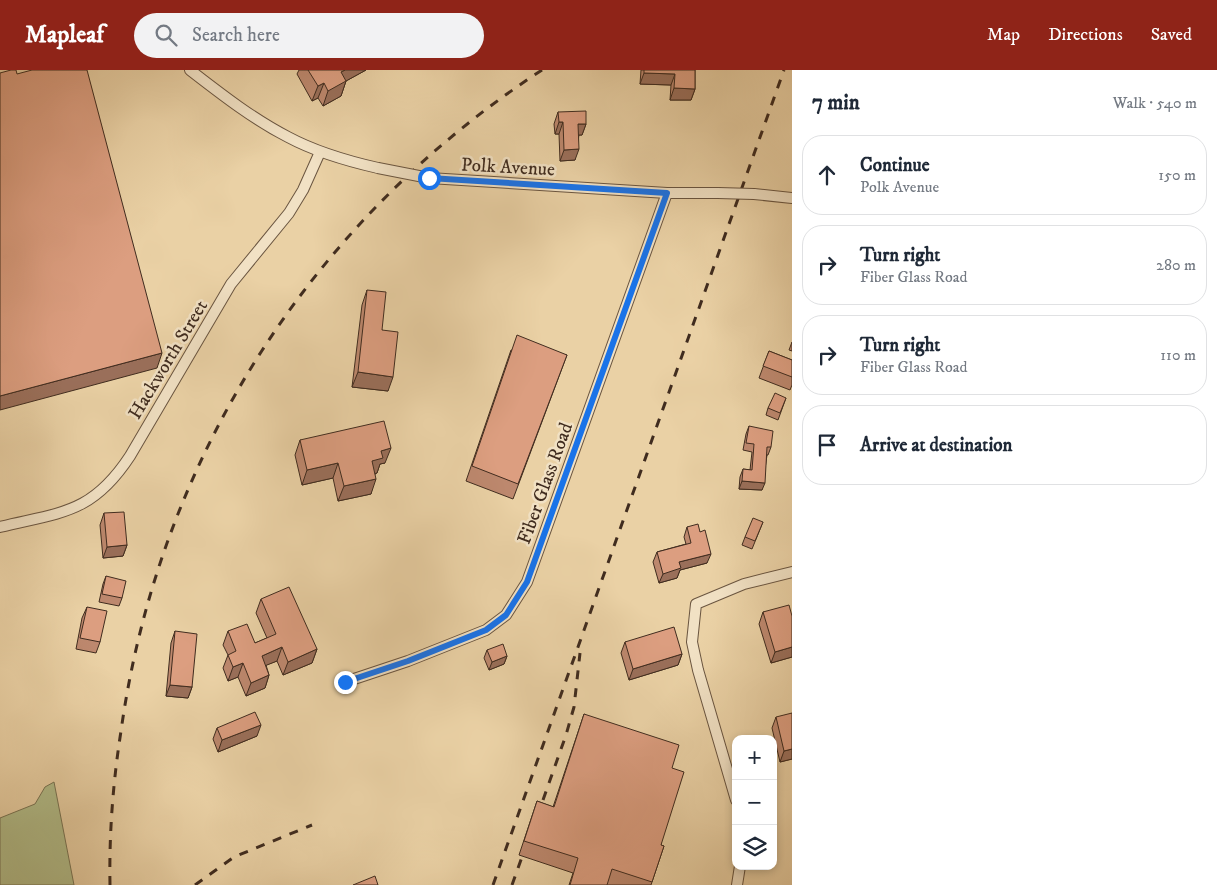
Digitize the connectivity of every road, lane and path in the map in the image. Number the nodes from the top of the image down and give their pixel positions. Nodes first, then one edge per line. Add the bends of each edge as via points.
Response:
1 (190, 70) edge
2 (320, 152) junction
3 (667, 193) junction
4 (792, 198) edge
5 (0, 527) edge
6 (792, 572) edge
7 (345, 682) dead end
8 (732, 786) edge
9 (739, 870) edge
10 (737, 885) edge

1 - 2 street, Polk Avenue via 288,137
2 - 3 street, Polk Avenue, bridge via 429,178
2 - 5 street, Hackworth Street via 294,206 231,284 112,481 92,499 68,512
3 - 4 street, Polk Avenue, bridge
3 - 7 street, Fiber Glass Road via 527,582 506,615 486,630
6 - 8 street via 744,584 696,604 692,642
9 - 10 street

